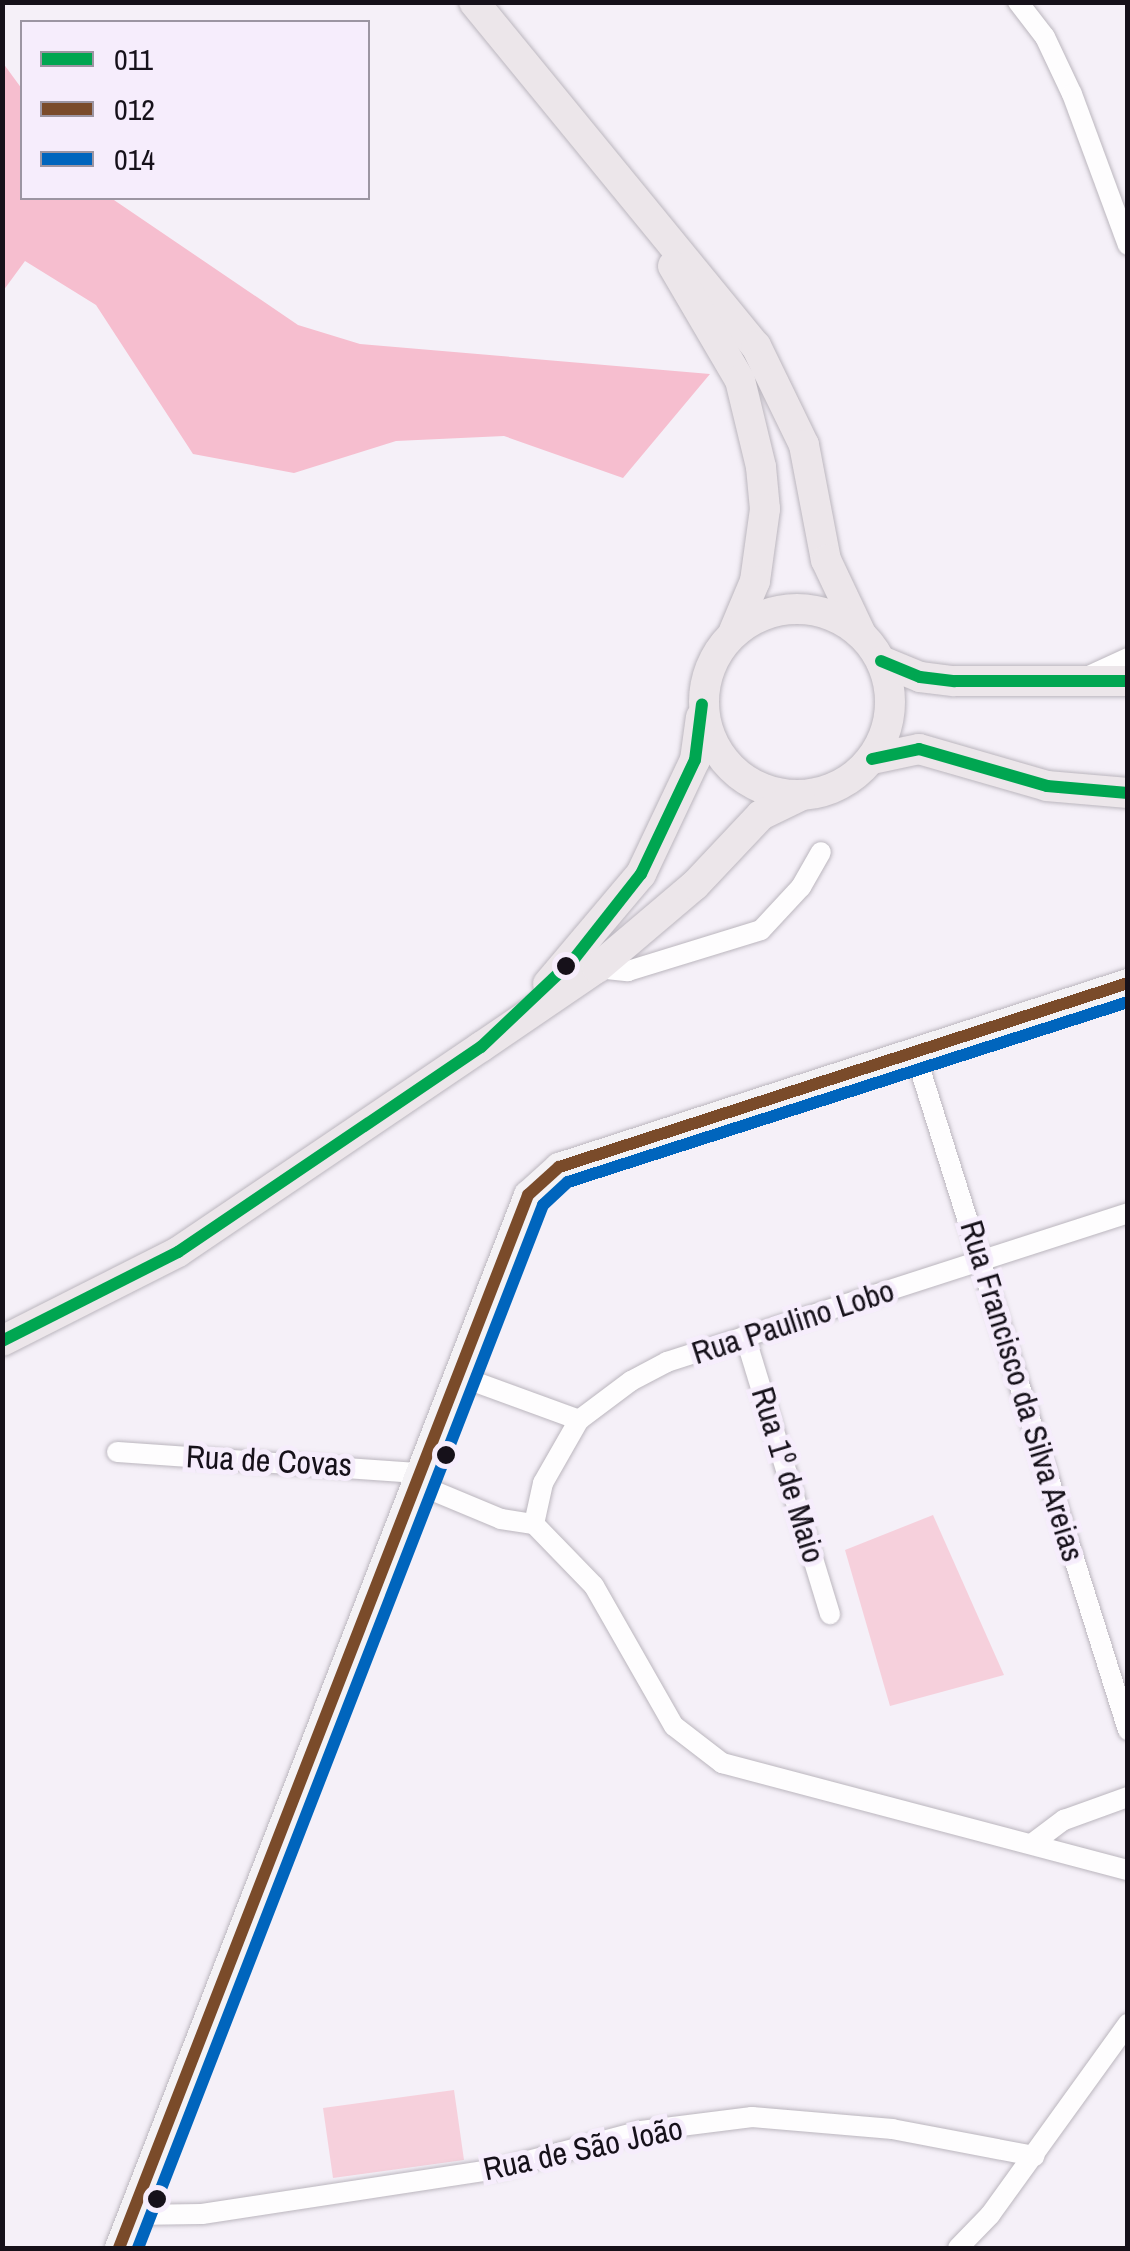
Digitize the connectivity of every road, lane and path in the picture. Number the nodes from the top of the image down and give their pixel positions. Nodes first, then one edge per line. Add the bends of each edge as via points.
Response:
1 (474, 2) edge
2 (1018, 2) edge
3 (1041, 2) edge
4 (1044, 37) junction
5 (616, 180) junction
6 (1128, 245) edge
7 (734, 632) junction
8 (861, 634) junction
9 (1128, 658) edge
10 (882, 661) junction
11 (1078, 680) junction
12 (1128, 681) edge
13 (702, 704) junction
14 (872, 759) junction
15 (1128, 793) edge
16 (800, 796) junction
17 (821, 852) dead end
18 (597, 968) junction
19 (1128, 983) edge
20 (480, 1048) junction
21 (915, 1053) junction
22 (1128, 1213) edge
23 (981, 1261) junction
24 (745, 1336) junction
25 (2, 1341) edge
26 (459, 1376) junction
27 (580, 1420) junction
28 (117, 1452) dead end
29 (419, 1479) junction
30 (534, 1524) junction
31 (830, 1614) dead end
32 (1128, 1730) edge
33 (1128, 1798) edge
34 (1033, 1843) junction
35 (1128, 1870) edge
36 (1128, 2024) edge
37 (1034, 2156) junction
38 (132, 2216) junction
39 (119, 2248) edge
40 (958, 2248) edge

1 - 5 main road
2 - 4 street
3 - 4 street
4 - 6 street via 1096,149
5 - 7 main road via 723,343 753,422 765,510 755,581
5 - 8 main road via 720,296 776,380 804,445 826,560
7 - 8 main road via 784,609 838,618
7 - 13 main road via 716,652
8 - 10 main road
9 - 11 street
10 - 11 main road via 920,677
10 - 14 main road via 890,712
11 - 12 main road
13 - 16 main road via 708,733 733,770 771,792
13 - 20 main road via 695,760 641,874 574,959
14 - 15 main road via 895,750 931,751 1047,786
14 - 16 main road via 840,785
16 - 18 main road via 761,816
17 - 18 street via 801,887 761,930 628,971
18 - 20 main road
19 - 21 main road
20 - 25 main road via 178,1252
21 - 23 street, Rua Francisco da Silva Areias
21 - 26 main road via 559,1168 528,1195
22 - 23 street, Rua Paulino Lobo
23 - 24 street, Rua Paulino Lobo
23 - 32 street, Rua Francisco da Silva Areias
24 - 27 street, Rua Paulino Lobo via 668,1362
24 - 31 street, Rua 1º de Maio
26 - 27 street
26 - 29 main road
27 - 30 street, Rua Paulino Lobo via 542,1483
28 - 29 street, Rua de Covas
29 - 30 street, Rua de Covas via 502,1519
29 - 38 main road
30 - 34 street via 594,1586 674,1726 722,1763
33 - 34 street via 1064,1820
34 - 35 street
36 - 37 street
37 - 38 street, Rua de São João via 892,2129 752,2118 641,2132 502,2168 202,2214
37 - 40 street
38 - 39 main road

